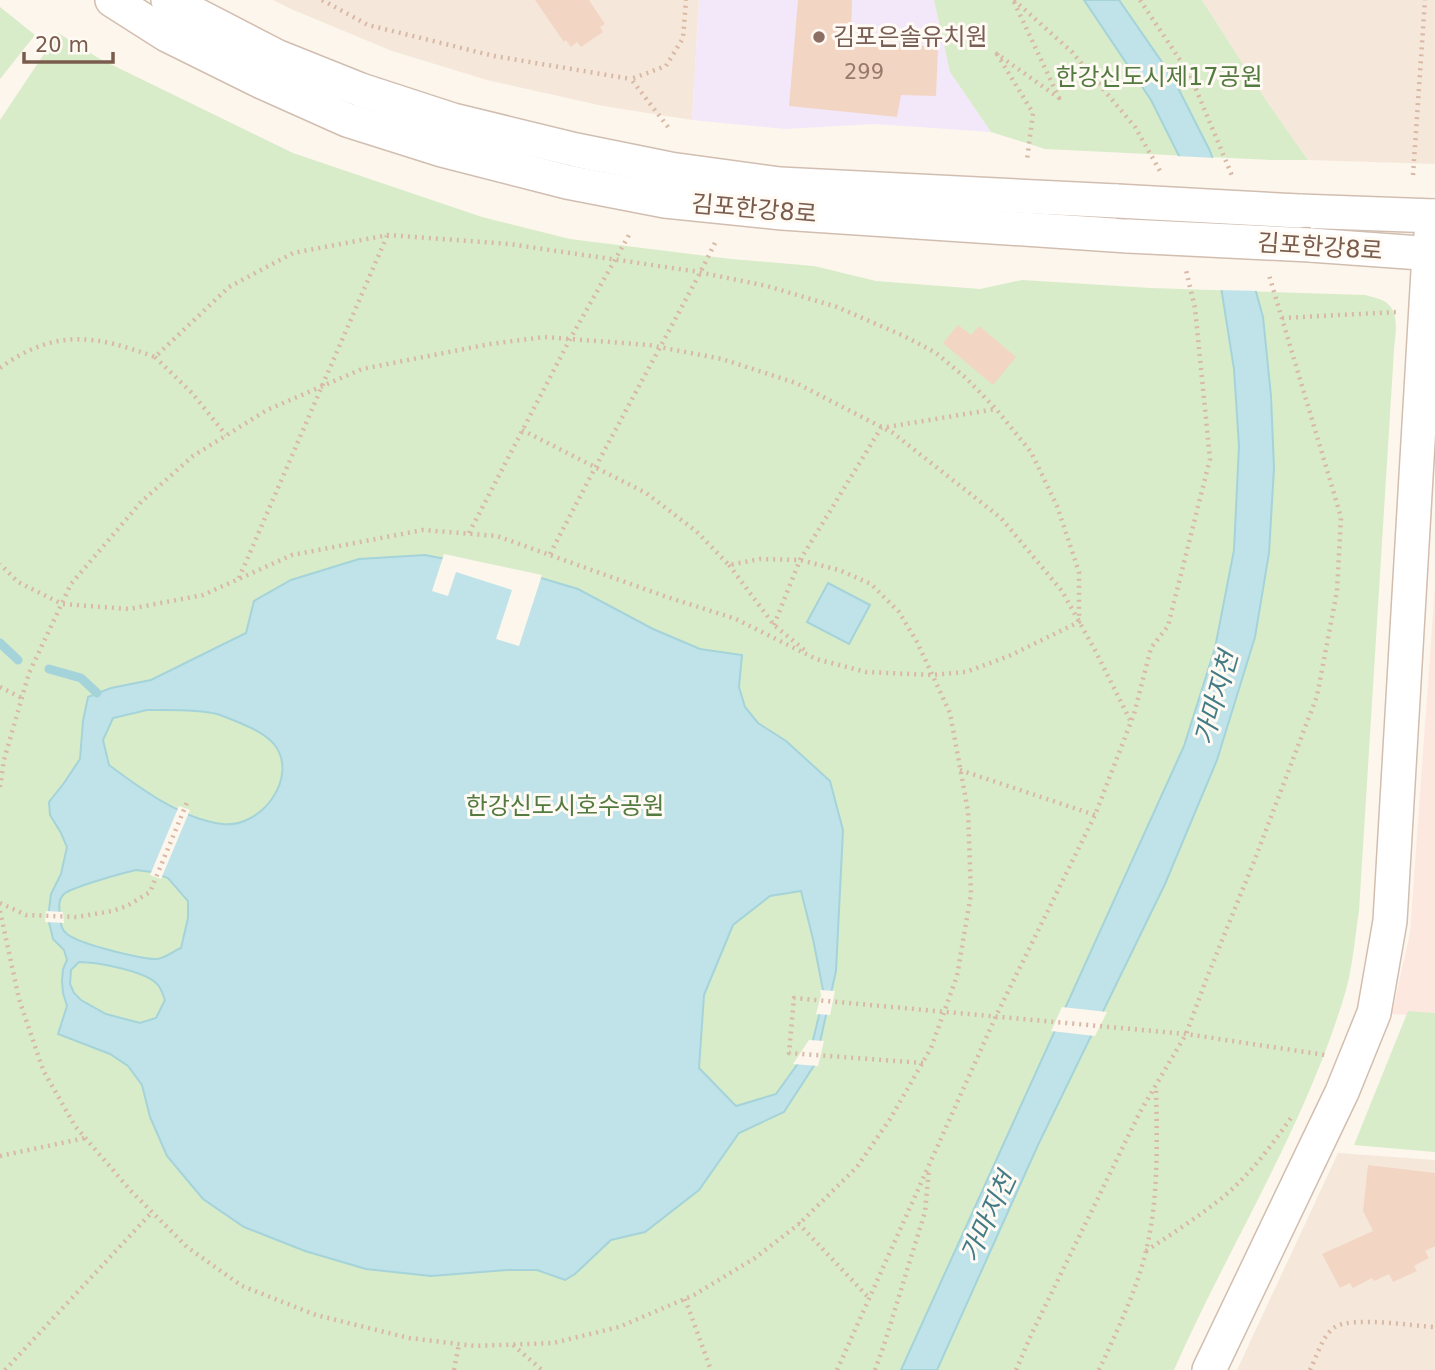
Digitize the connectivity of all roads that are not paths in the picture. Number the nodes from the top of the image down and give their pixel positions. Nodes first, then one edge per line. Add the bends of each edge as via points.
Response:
1 (112, 0) edge
2 (168, 0) edge
3 (1434, 216) edge
4 (1432, 254) edge
5 (1209, 1370) edge

1 - 4 street, 김포한강8로, bridge via 167,34 347,120 442,150 666,201 782,213
2 - 3 street, 김포한강8로, bridge via 276,56 361,90 453,120 670,169 780,184
3 - 4 street
4 - 5 street via 1390,921 1374,1013 1342,1092

